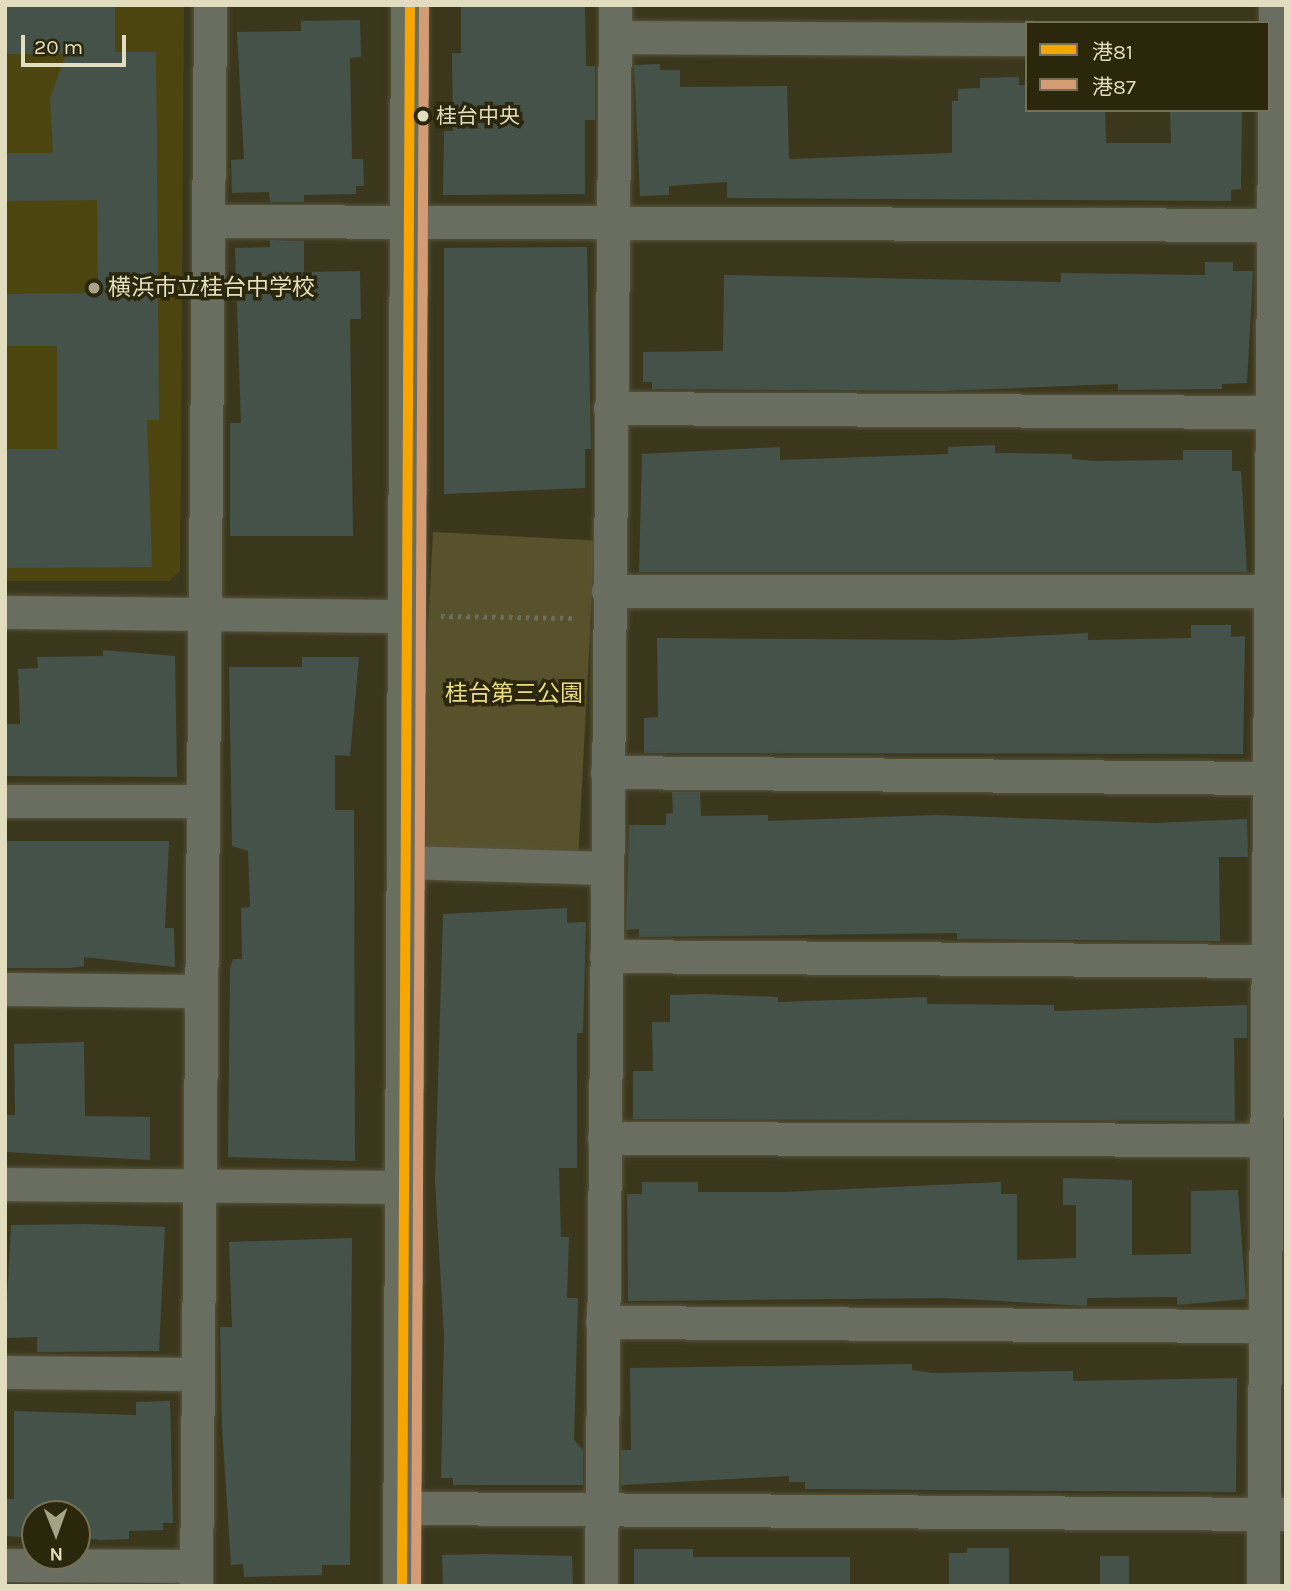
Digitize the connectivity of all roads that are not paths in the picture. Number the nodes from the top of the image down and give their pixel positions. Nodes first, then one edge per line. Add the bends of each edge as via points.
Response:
1 (210, 5) edge
2 (410, 5) edge
3 (1275, 5) edge
4 (615, 21) edge
5 (1025, 39) edge
6 (1272, 40) edge
7 (405, 219) junction
8 (208, 221) junction
9 (611, 222) junction
10 (1280, 225) edge
11 (610, 408) junction
12 (1272, 412) junction
13 (1270, 591) junction
14 (608, 605) junction
15 (5, 612) edge
16 (205, 614) junction
17 (404, 615) junction
18 (607, 772) junction
19 (1269, 778) junction
20 (5, 801) edge
21 (203, 801) junction
22 (403, 862) junction
23 (606, 868) junction
24 (1277, 871) edge
25 (606, 956) junction
26 (1268, 961) junction
27 (5, 989) edge
28 (201, 990) junction
29 (604, 1138) junction
30 (1266, 1140) junction
31 (5, 1184) edge
32 (199, 1185) junction
33 (401, 1187) junction
34 (603, 1322) junction
35 (1265, 1326) junction
36 (5, 1372) edge
37 (197, 1374) junction
38 (402, 1508) junction
39 (601, 1509) junction
40 (1275, 1514) edge
41 (5, 1565) edge
42 (196, 1576) edge
43 (402, 1586) edge
44 (601, 1586) edge
45 (1263, 1586) edge

1 - 8 street
2 - 7 street
3 - 6 street
4 - 5 street
4 - 9 street
6 - 10 street
7 - 8 street
7 - 9 street
7 - 17 street
8 - 16 street
9 - 10 street
9 - 11 street
10 - 12 street
11 - 12 street
11 - 14 street
12 - 13 street
13 - 14 street
13 - 19 street
14 - 18 street
15 - 16 street
16 - 17 street
16 - 21 street
17 - 22 street
18 - 19 street
18 - 23 street
19 - 24 street
20 - 21 street
21 - 28 street
22 - 23 street
22 - 33 street
23 - 25 street
24 - 26 street
25 - 26 street
25 - 29 street
26 - 30 street
27 - 28 street
28 - 32 street
29 - 30 street
29 - 34 street
30 - 35 street
31 - 32 street
32 - 33 street
32 - 37 street
33 - 38 street
34 - 35 street
34 - 39 street
35 - 40 street
36 - 37 street
37 - 42 street
38 - 39 street
38 - 43 street
39 - 40 street
39 - 44 street
40 - 45 street
41 - 42 street

